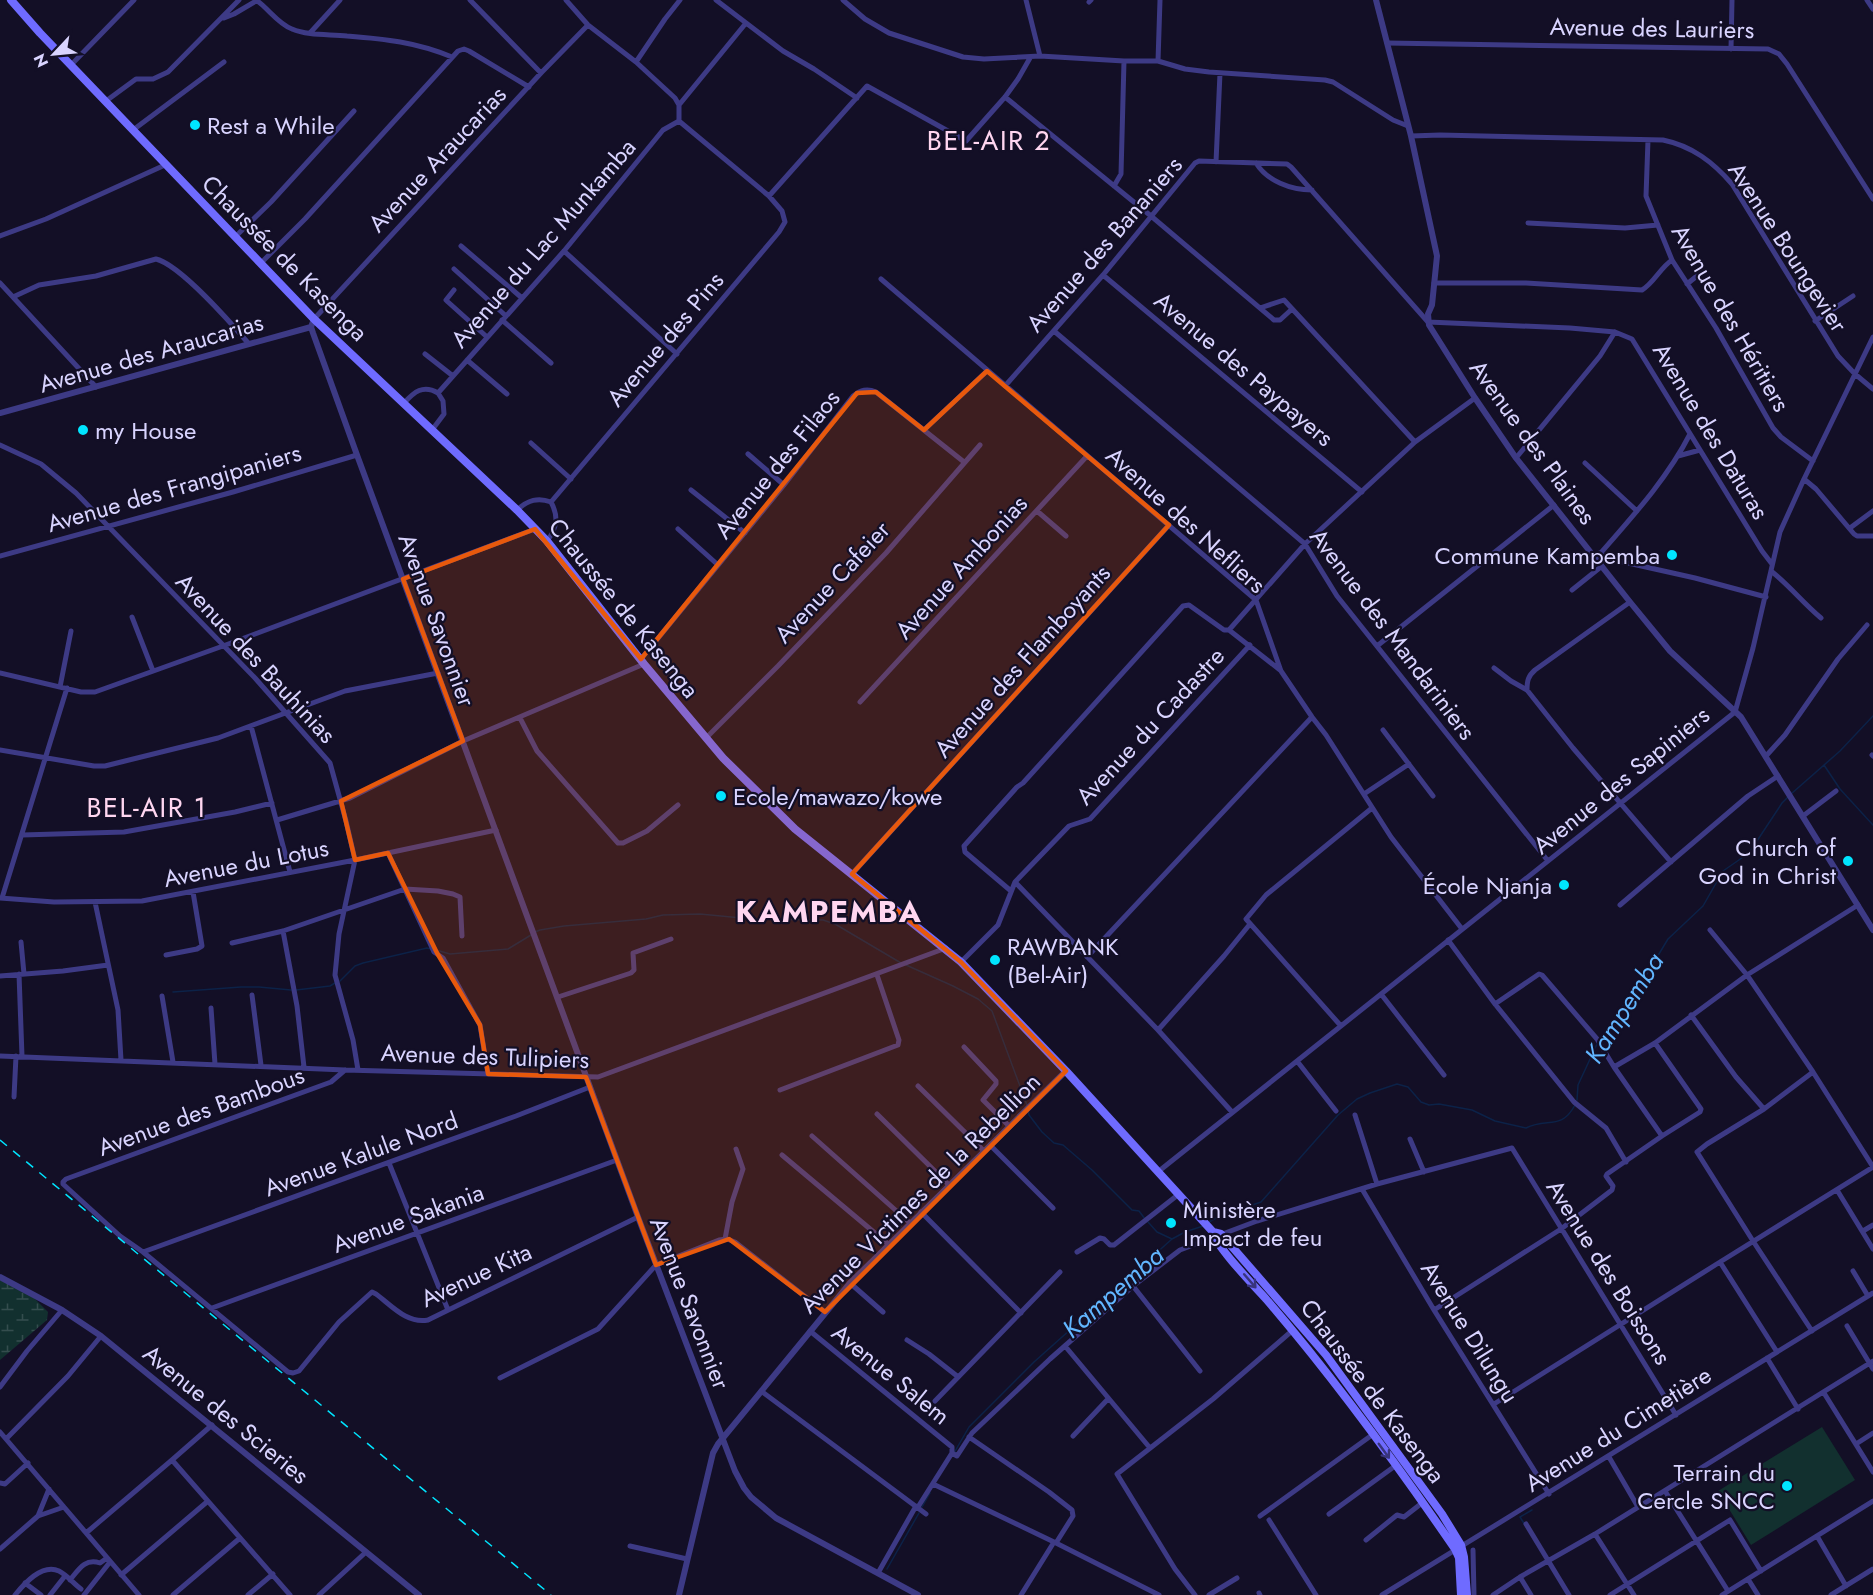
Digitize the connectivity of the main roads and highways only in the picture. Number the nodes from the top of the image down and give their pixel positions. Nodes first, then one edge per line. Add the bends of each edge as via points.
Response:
1 (11, 0) edge
2 (1214, 1233) junction
3 (1326, 1355) junction
4 (1318, 1361) junction
5 (1458, 1547) junction
6 (1461, 1595) edge
7 (1467, 1595) edge

1 - 2 main road, Chaussée de Kasenga via 313,323 535,528 742,778 795,829 961,962
2 - 3 main road, Chaussée de Kasenga
2 -> 4 main road, Chaussée de Kasenga
3 - 4 main road
3 - 5 main road, Chaussée de Kasenga via 1442,1514
4 -> 5 main road, Chaussée de Kasenga
5 - 6 main road, Chaussée de Kasenga
5 - 7 main road, Chaussée de Kasenga via 1464,1557

